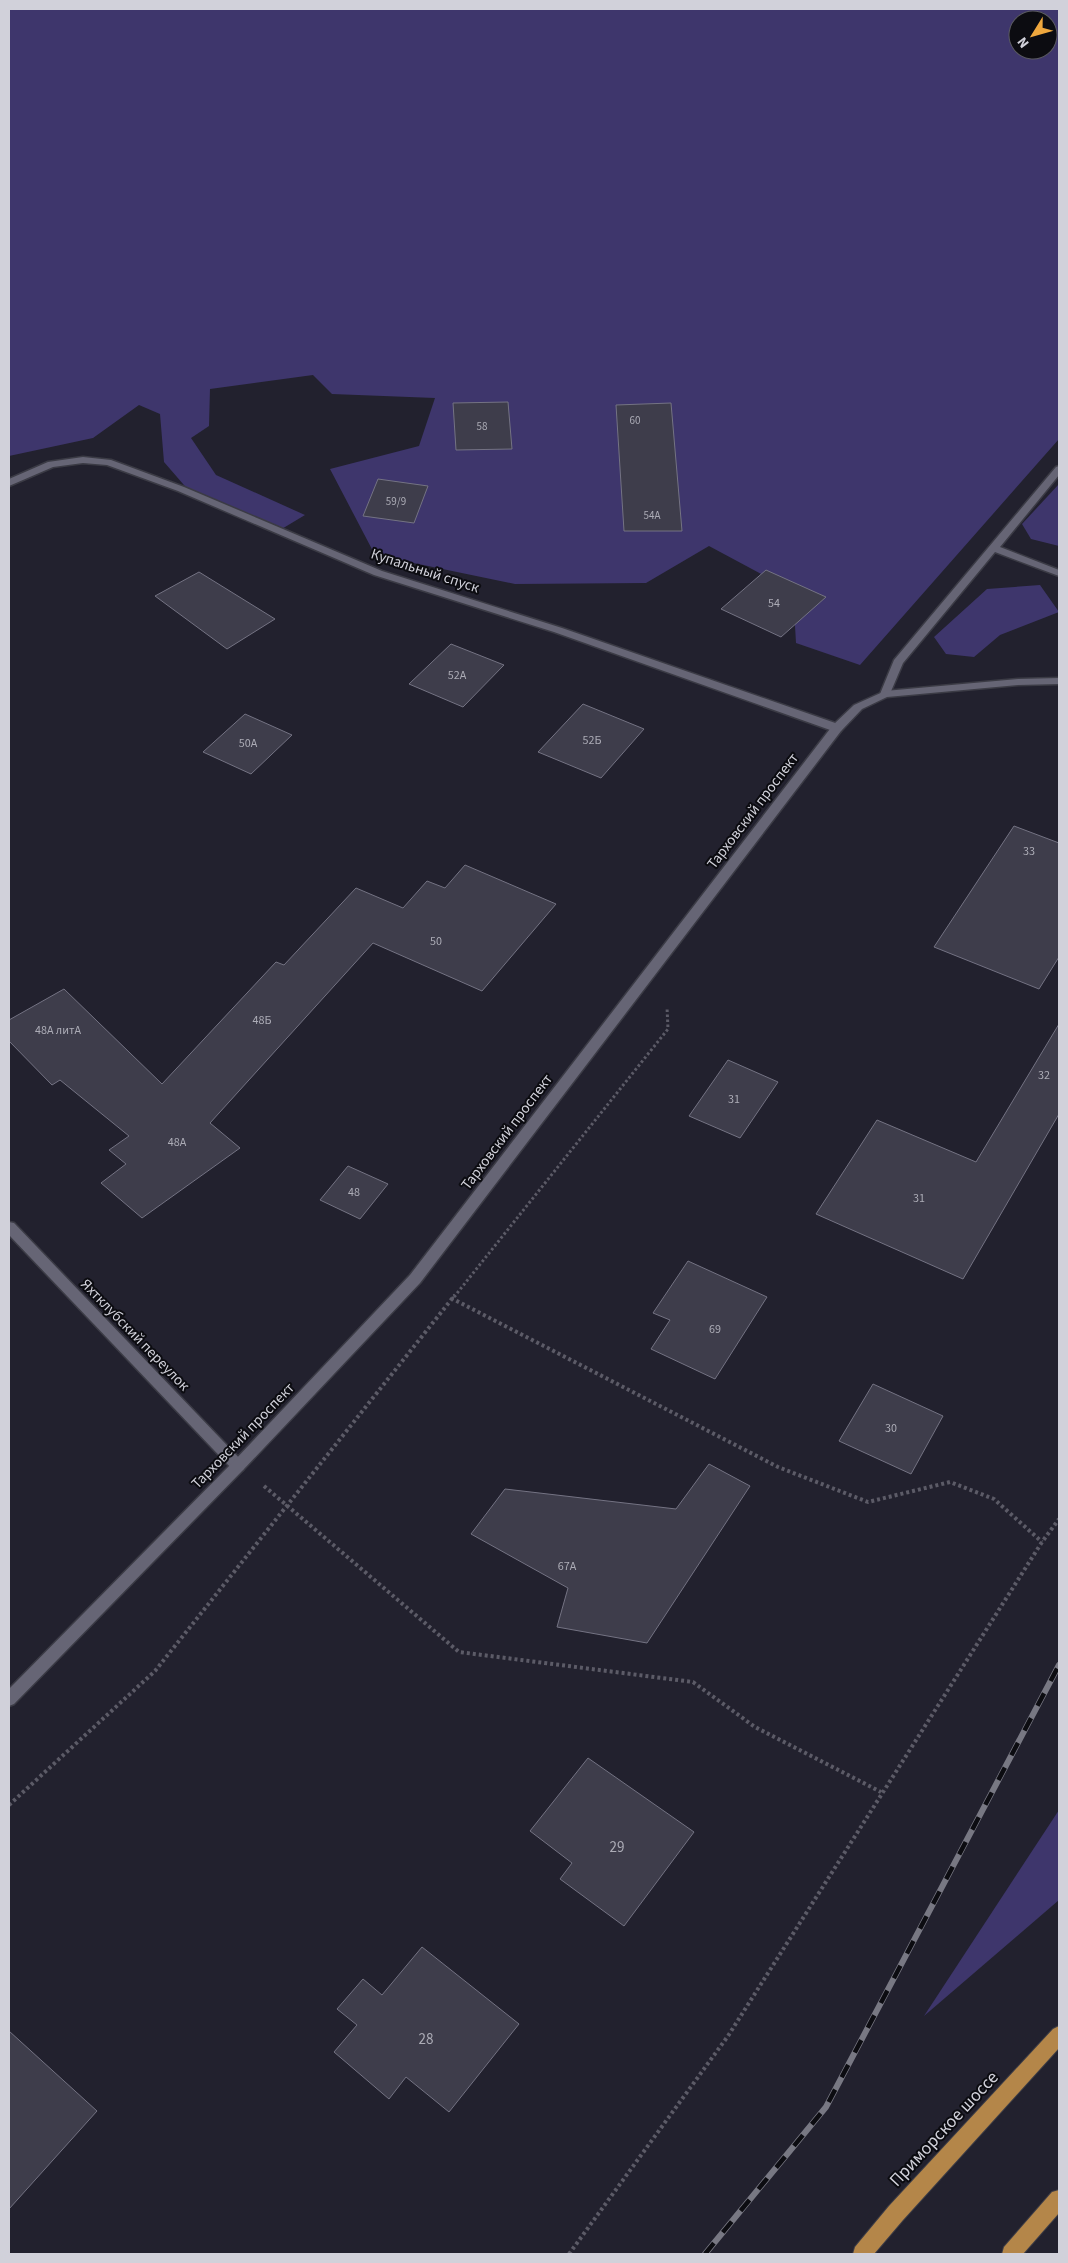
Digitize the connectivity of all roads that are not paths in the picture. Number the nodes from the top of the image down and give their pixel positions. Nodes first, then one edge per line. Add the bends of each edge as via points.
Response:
1 (1059, 469) edge
2 (9, 483) edge
3 (994, 548) junction
4 (1059, 573) edge
5 (1059, 681) edge
6 (886, 694) junction
7 (836, 728) junction
8 (9, 1227) edge
9 (238, 1466) junction
10 (9, 1699) edge
11 (1059, 2035) edge
12 (1059, 2199) edge
13 (862, 2254) edge
14 (1011, 2254) edge

1 - 3 street
2 - 7 street, Купальный спуск via 51,464 83,460 108,462 181,489 378,573 558,630
3 - 4 street
3 - 6 street via 898,662
5 - 6 street, Тарховский проспект
6 - 7 street, Тарховский проспект via 858,707
7 - 9 street, Тарховский проспект via 415,1279
8 - 9 street, Яхтклубский переулок
9 - 10 street, Тарховский проспект
11 - 13 highway, Приморское шоссе
12 - 14 highway

